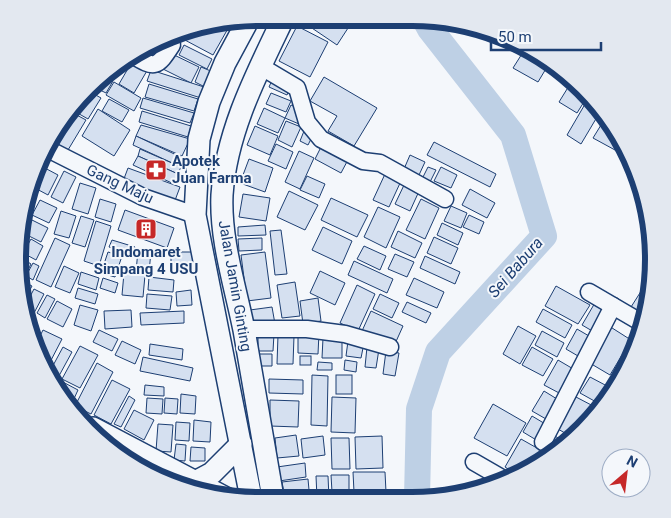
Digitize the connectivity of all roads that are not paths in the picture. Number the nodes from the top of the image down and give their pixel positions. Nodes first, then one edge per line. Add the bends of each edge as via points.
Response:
1 (280, 26) edge
2 (244, 27) edge
3 (172, 45) dead end
4 (139, 59) edge
5 (260, 66) junction
6 (53, 151) edge
7 (445, 200) dead end
8 (195, 215) junction
9 (589, 292) dead end
10 (613, 306) junction
11 (637, 320) edge
12 (244, 329) junction
13 (390, 347) dead end
14 (108, 436) edge
15 (542, 442) dead end
16 (241, 444) junction
17 (474, 462) dead end
18 (497, 475) edge
19 (196, 482) junction
20 (200, 484) edge
21 (249, 491) edge
22 (272, 492) edge

1 - 5 main road, Jalan Jamin Ginting
2 - 8 main road, Jalan Jamin Ginting via 209,102 199,139
3 - 4 street via 156,65
5 - 7 street via 297,88 307,122 321,138 363,161 380,164
5 - 12 main road, Jalan Jamin Ginting via 229,148 222,193 222,226
6 - 8 street, Gang Maju via 143,197
8 - 16 main road, Jalan Jamin Ginting
9 - 10 street
10 - 11 street
10 - 15 street
12 - 13 street via 307,329 345,334
12 - 22 main road, Jalan Jamin Ginting
14 - 19 main road
16 - 19 main road via 212,473
16 - 21 main road, Jalan Jamin Ginting
17 - 18 street
19 - 20 main road

